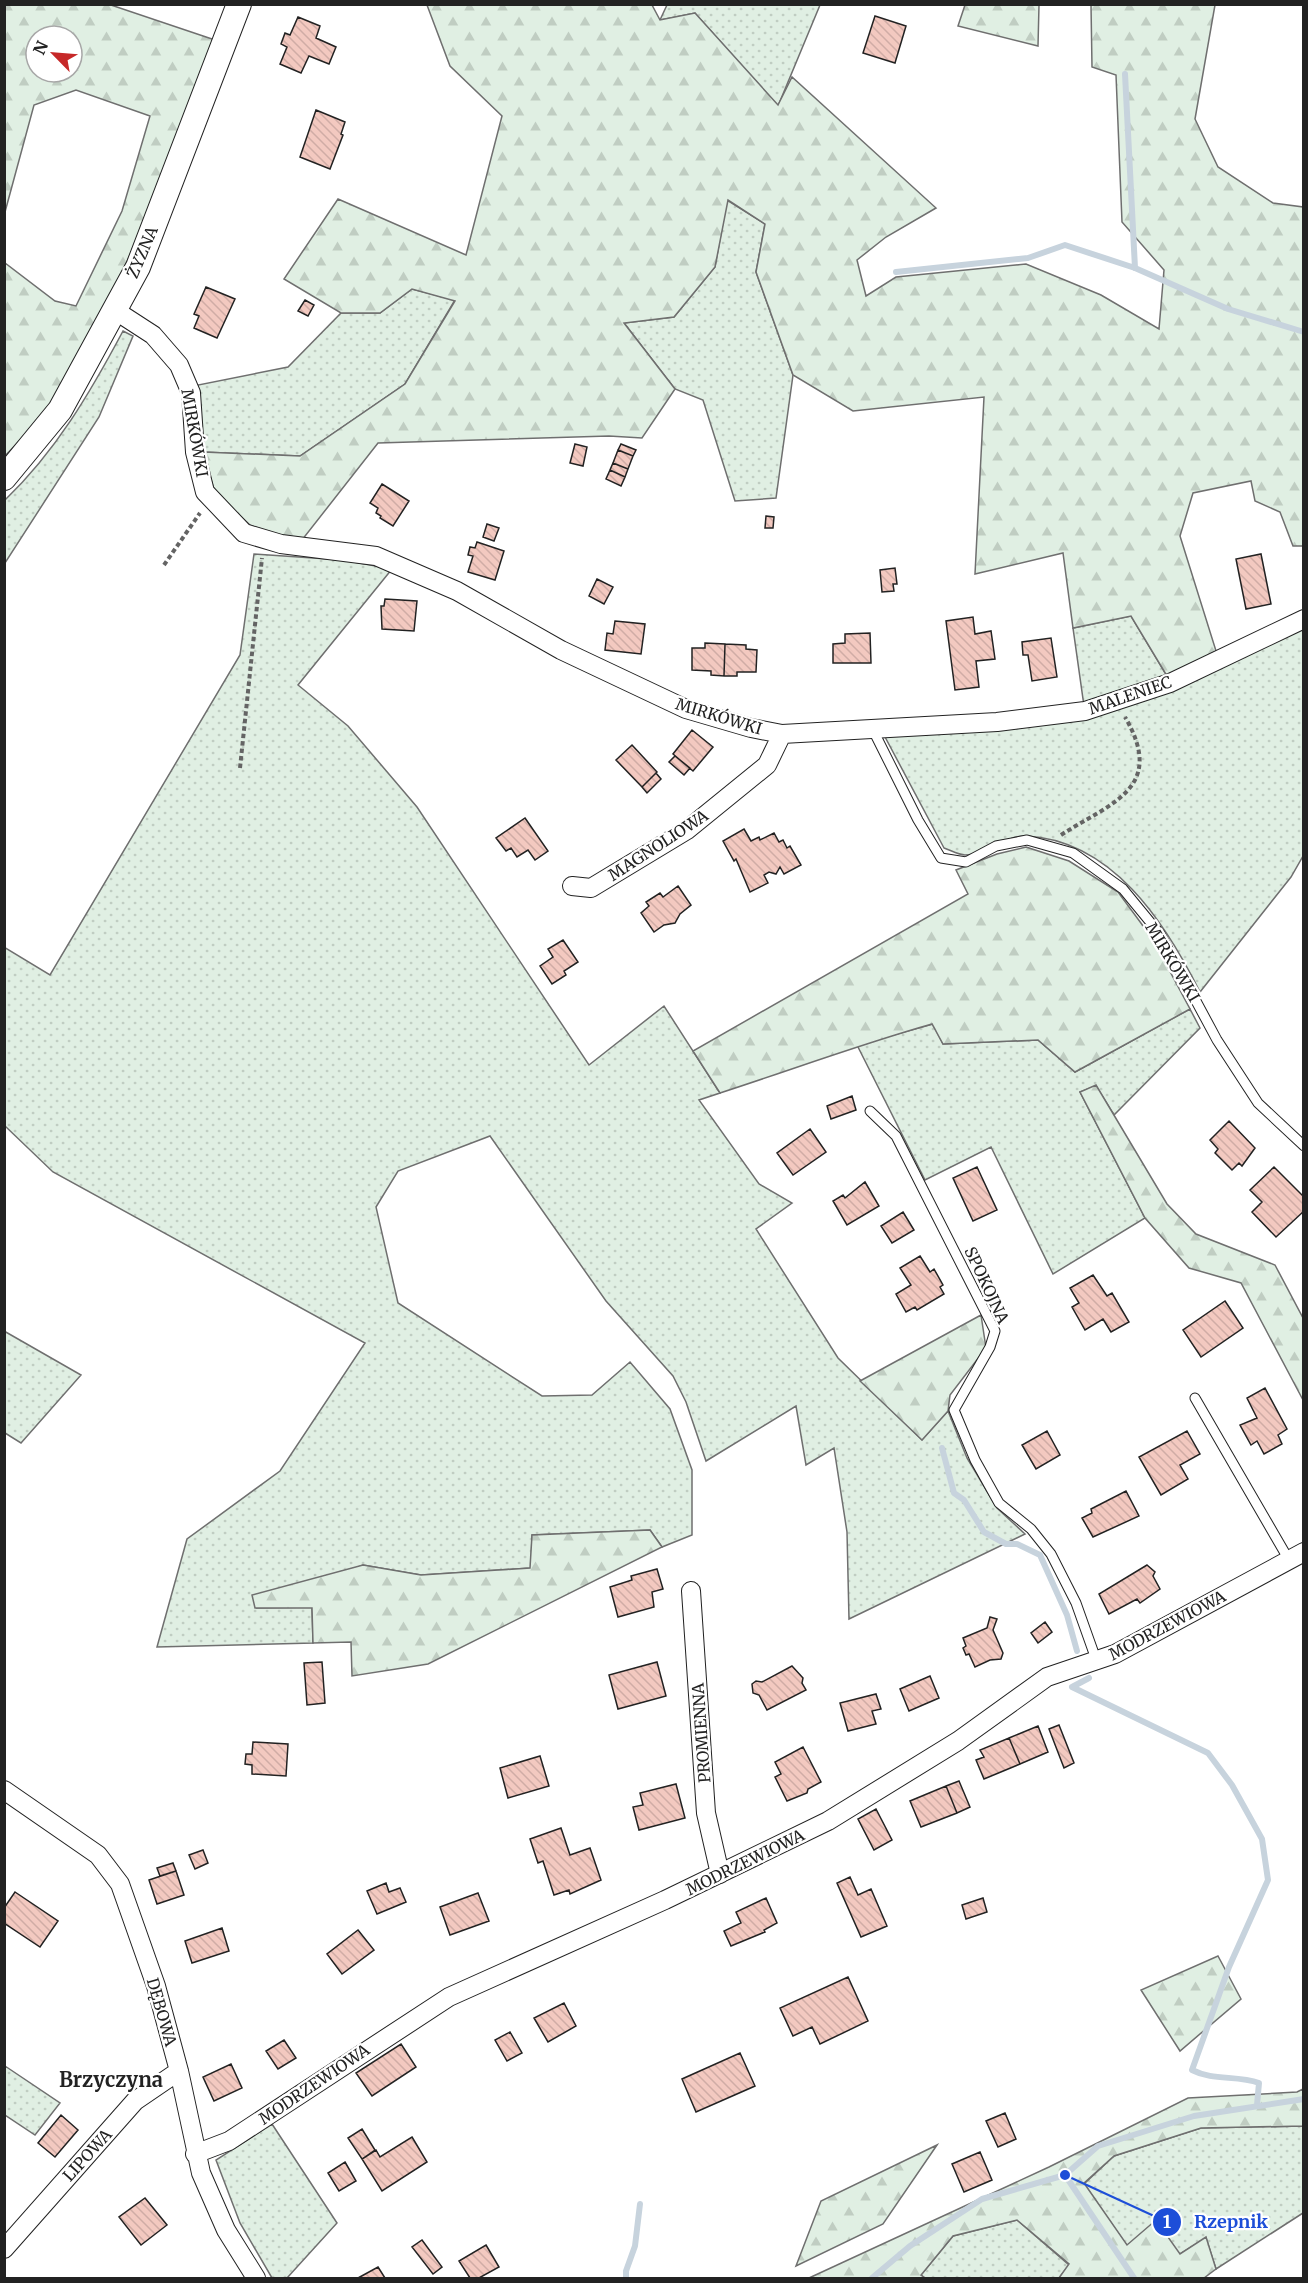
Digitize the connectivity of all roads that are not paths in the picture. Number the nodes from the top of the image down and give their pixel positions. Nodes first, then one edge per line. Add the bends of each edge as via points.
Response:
1 (239, 4) edge
2 (116, 311) junction
3 (4, 478) edge
4 (1304, 619) edge
5 (872, 727) junction
6 (782, 734) junction
7 (572, 886) dead end
8 (870, 1111) dead end
9 (1304, 1146) edge
10 (1194, 1398) dead end
11 (1296, 1556) edge
12 (691, 1591) dead end
13 (1097, 1662) junction
14 (4, 1790) edge
15 (720, 1874) junction
16 (179, 2071) junction
17 (195, 2154) junction
18 (4, 2249) edge
19 (255, 2278) edge

1 - 2 street, ŻYZNA via 138,267
2 - 3 street, ŻYZNA via 60,410
2 - 6 street, MIRKÓWKI via 153,335 179,365 191,393 195,452 205,492 244,533 281,544 376,556 457,591 561,650 686,709
4 - 5 street, MALENIEC via 1170,683 1085,711 997,722
5 - 6 street, MIRKÓWKI
5 - 9 lane, MIRKÓWKI via 941,858 966,862 996,846 1027,840 1073,853 1123,889 1161,934 1217,1040 1258,1103
6 - 7 street, MAGNOLIOWA via 767,765 687,830 591,888
8 - 13 lane, SPOKOJNA via 896,1136 995,1331 954,1410 970,1450 999,1503 1031,1529 1051,1554 1076,1603
10 - 11 lane, MODRZEWIOWA
11 - 13 street, MODRZEWIOWA
12 - 15 street, PROMIENNA via 706,1813
13 - 15 street, MODRZEWIOWA via 1047,1677 958,1741 828,1821
14 - 16 street, DĘBOWA via 98,1855 120,1884 156,1986
15 - 17 street, MODRZEWIOWA via 449,1997 229,2142
16 - 17 street, DĘBOWA
16 - 18 street, LIPOWA via 135,2101
17 - 19 street, DĘBOWA via 226,2230

